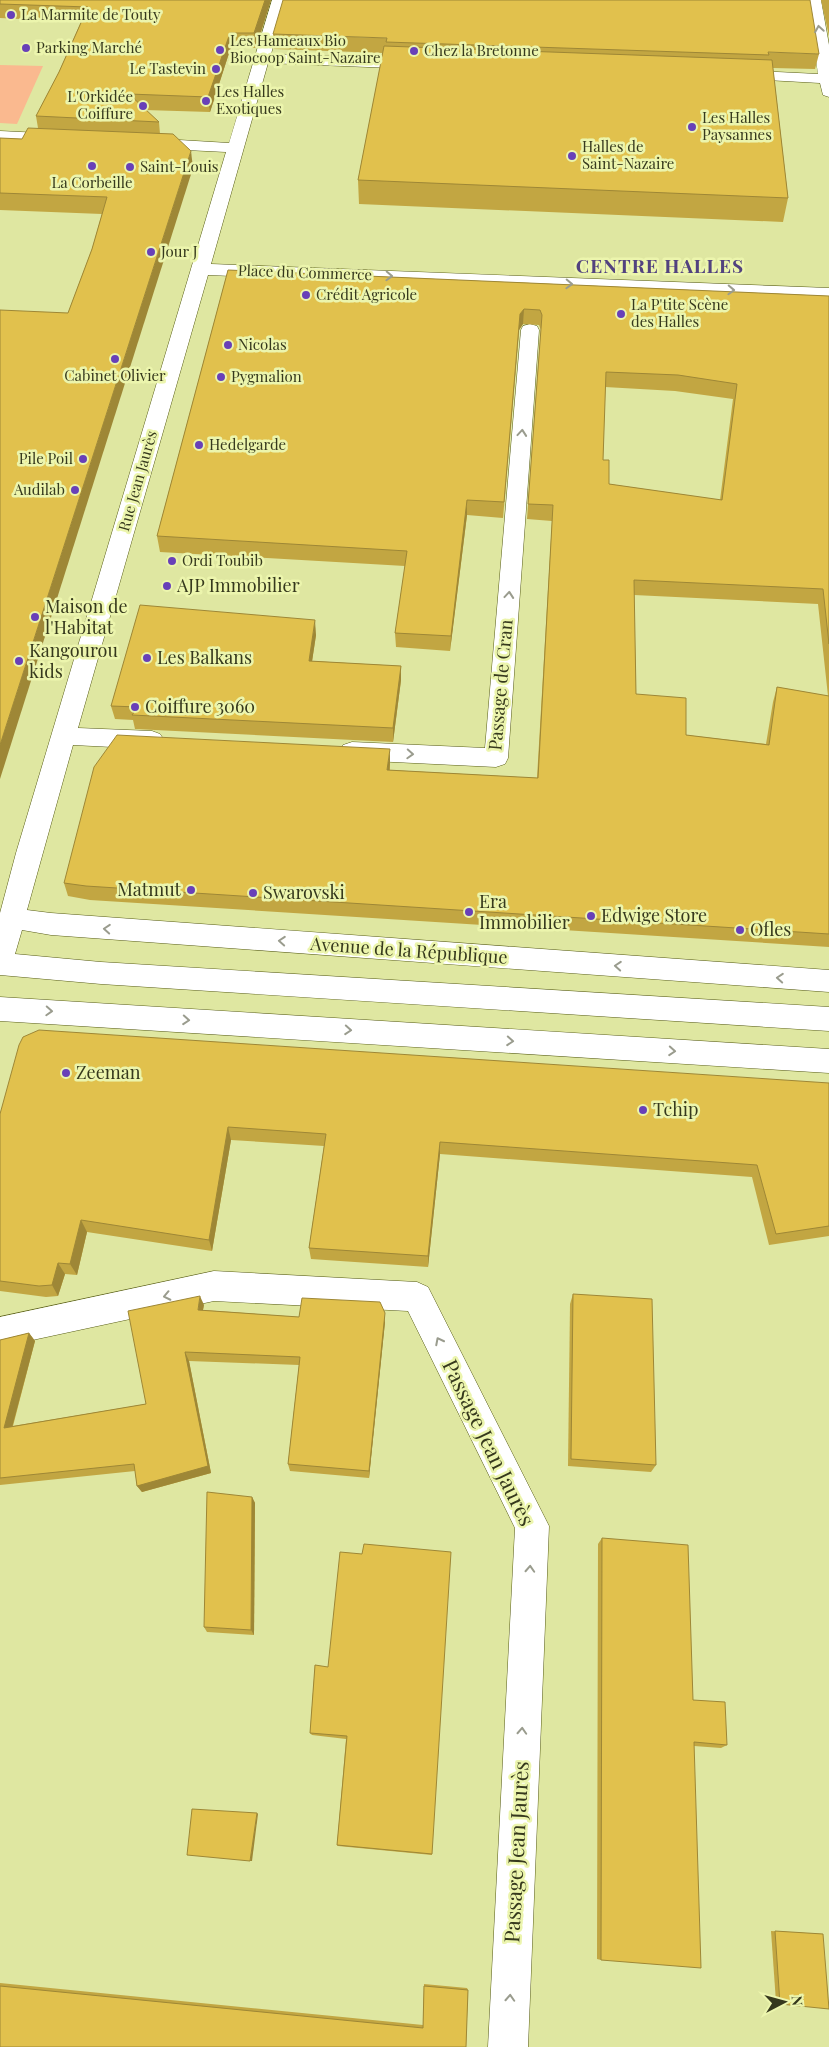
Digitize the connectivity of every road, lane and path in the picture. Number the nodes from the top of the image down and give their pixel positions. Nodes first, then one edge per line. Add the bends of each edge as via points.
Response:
1 (279, 0) edge
2 (814, 0) edge
3 (262, 58) junction
4 (437, 65) edge
5 (721, 75) edge
6 (828, 85) edge
7 (0, 136) edge
8 (75, 140) edge
9 (134, 143) edge
10 (236, 148) junction
11 (200, 268) junction
12 (829, 294) edge
13 (530, 330) edge
14 (64, 736) junction
15 (170, 741) edge
16 (328, 750) edge
17 (5, 909) edge
18 (0, 963) edge
19 (829, 982) edge
20 (0, 1009) edge
21 (829, 1019) edge
22 (829, 1061) edge
23 (0, 1332) edge
24 (508, 2047) edge

1 - 3 street, Rue Jean Jaurès
6 -> 2 street
3 - 4 street
3 - 10 street, Rue Jean Jaurès
5 - 6 street
7 - 8 street
9 - 10 street
10 - 11 street, Rue Jean Jaurès
11 -> 12 street, Place du Commerce via 533,290
11 - 14 street, Rue Jean Jaurès
16 -> 13 street, Passage de Cran via 496,758
14 - 15 street
14 - 17 street, Rue Jean Jaurès
17 - 18 street, Rue Jean Jaurès
19 -> 17 street, Avenue de la République via 60,925
18 - 21 street via 101,973
20 -> 22 street
24 -> 23 street, Passage Jean Jaurès via 532,1526 417,1297 214,1286

